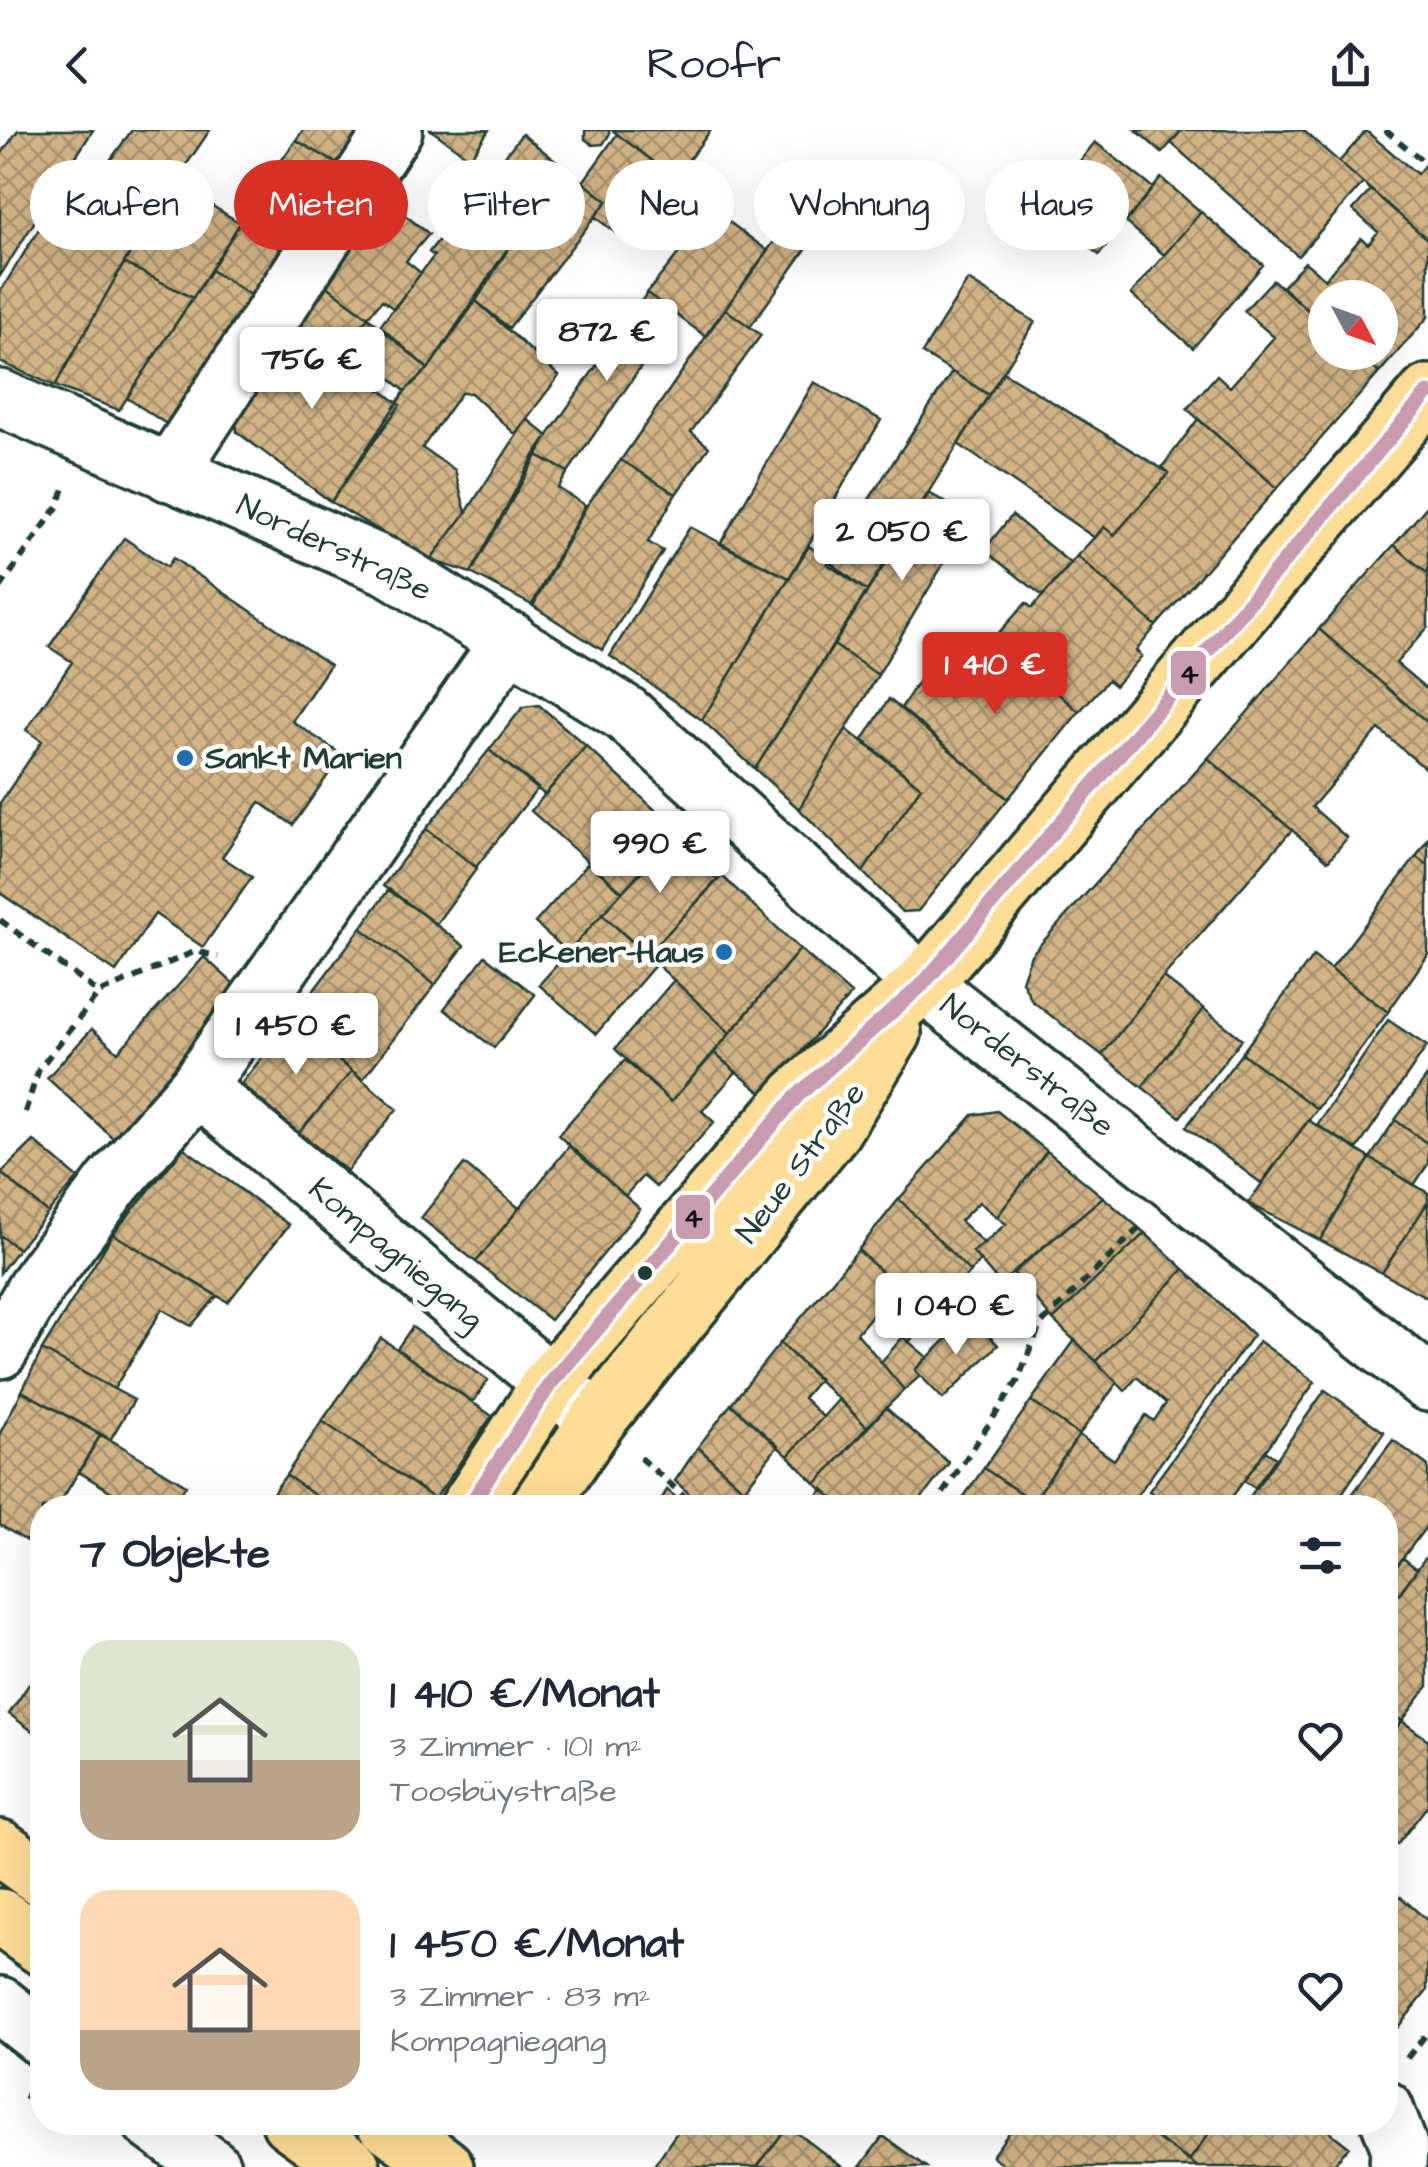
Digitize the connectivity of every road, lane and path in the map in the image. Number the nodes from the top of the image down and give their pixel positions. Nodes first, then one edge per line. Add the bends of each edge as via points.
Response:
1 (394, 130) edge
2 (1386, 130) edge
3 (1428, 165) edge
4 (1428, 393) edge
5 (0, 398) edge
6 (169, 473) junction
7 (58, 506) dead end
8 (0, 588) edge
9 (510, 640) junction
10 (0, 920) edge
11 (277, 971) junction
12 (923, 984) junction
13 (99, 993) junction
14 (197, 1086) junction
15 (25, 1112) dead end
16 (1176, 1184) junction
17 (0, 1350) edge
18 (1428, 1383) edge
19 (550, 1384) junction
20 (597, 1421) junction
21 (477, 1495) edge
22 (547, 1495) edge
23 (683, 1495) edge
24 (942, 1495) edge
25 (0, 1848) edge
26 (30, 1869) edge
27 (0, 1918) edge
28 (30, 1939) edge
29 (0, 2006) edge
30 (30, 2029) edge
31 (169, 2135) edge
32 (308, 2135) edge
33 (402, 2135) edge
34 (1395, 2135) edge
35 (212, 2167) edge
36 (352, 2167) edge
37 (445, 2167) edge
38 (1398, 2167) edge

1 - 6 street
2 - 3 path
4 - 12 main road
5 - 6 street, Norderstraße
6 - 9 street, Norderstraße via 390,568
7 - 8 path
9 - 11 street
9 - 12 street, Norderstraße via 626,714
10 - 13 path
11 - 13 path via 196,951
11 - 14 street
12 - 16 street, Norderstraße
12 - 19 main road, Neue Straße via 797,1096
12 - 20 main road, Neue Straße via 833,1130
13 - 15 path via 39,1068
14 - 17 street via 102,1197
14 - 19 street, Kompagniegang
16 - 18 street, Norderstraße
16 - 24 path via 1040,1324 1017,1382
19 - 20 street, Kompagniegang
19 - 21 main road, Neue Straße
20 - 22 main road, Neue Straße
20 - 23 path
25 - 26 main road
27 - 28 main road
29 - 30 street
31 - 35 street
32 - 36 main road
33 - 37 main road
34 - 38 street

